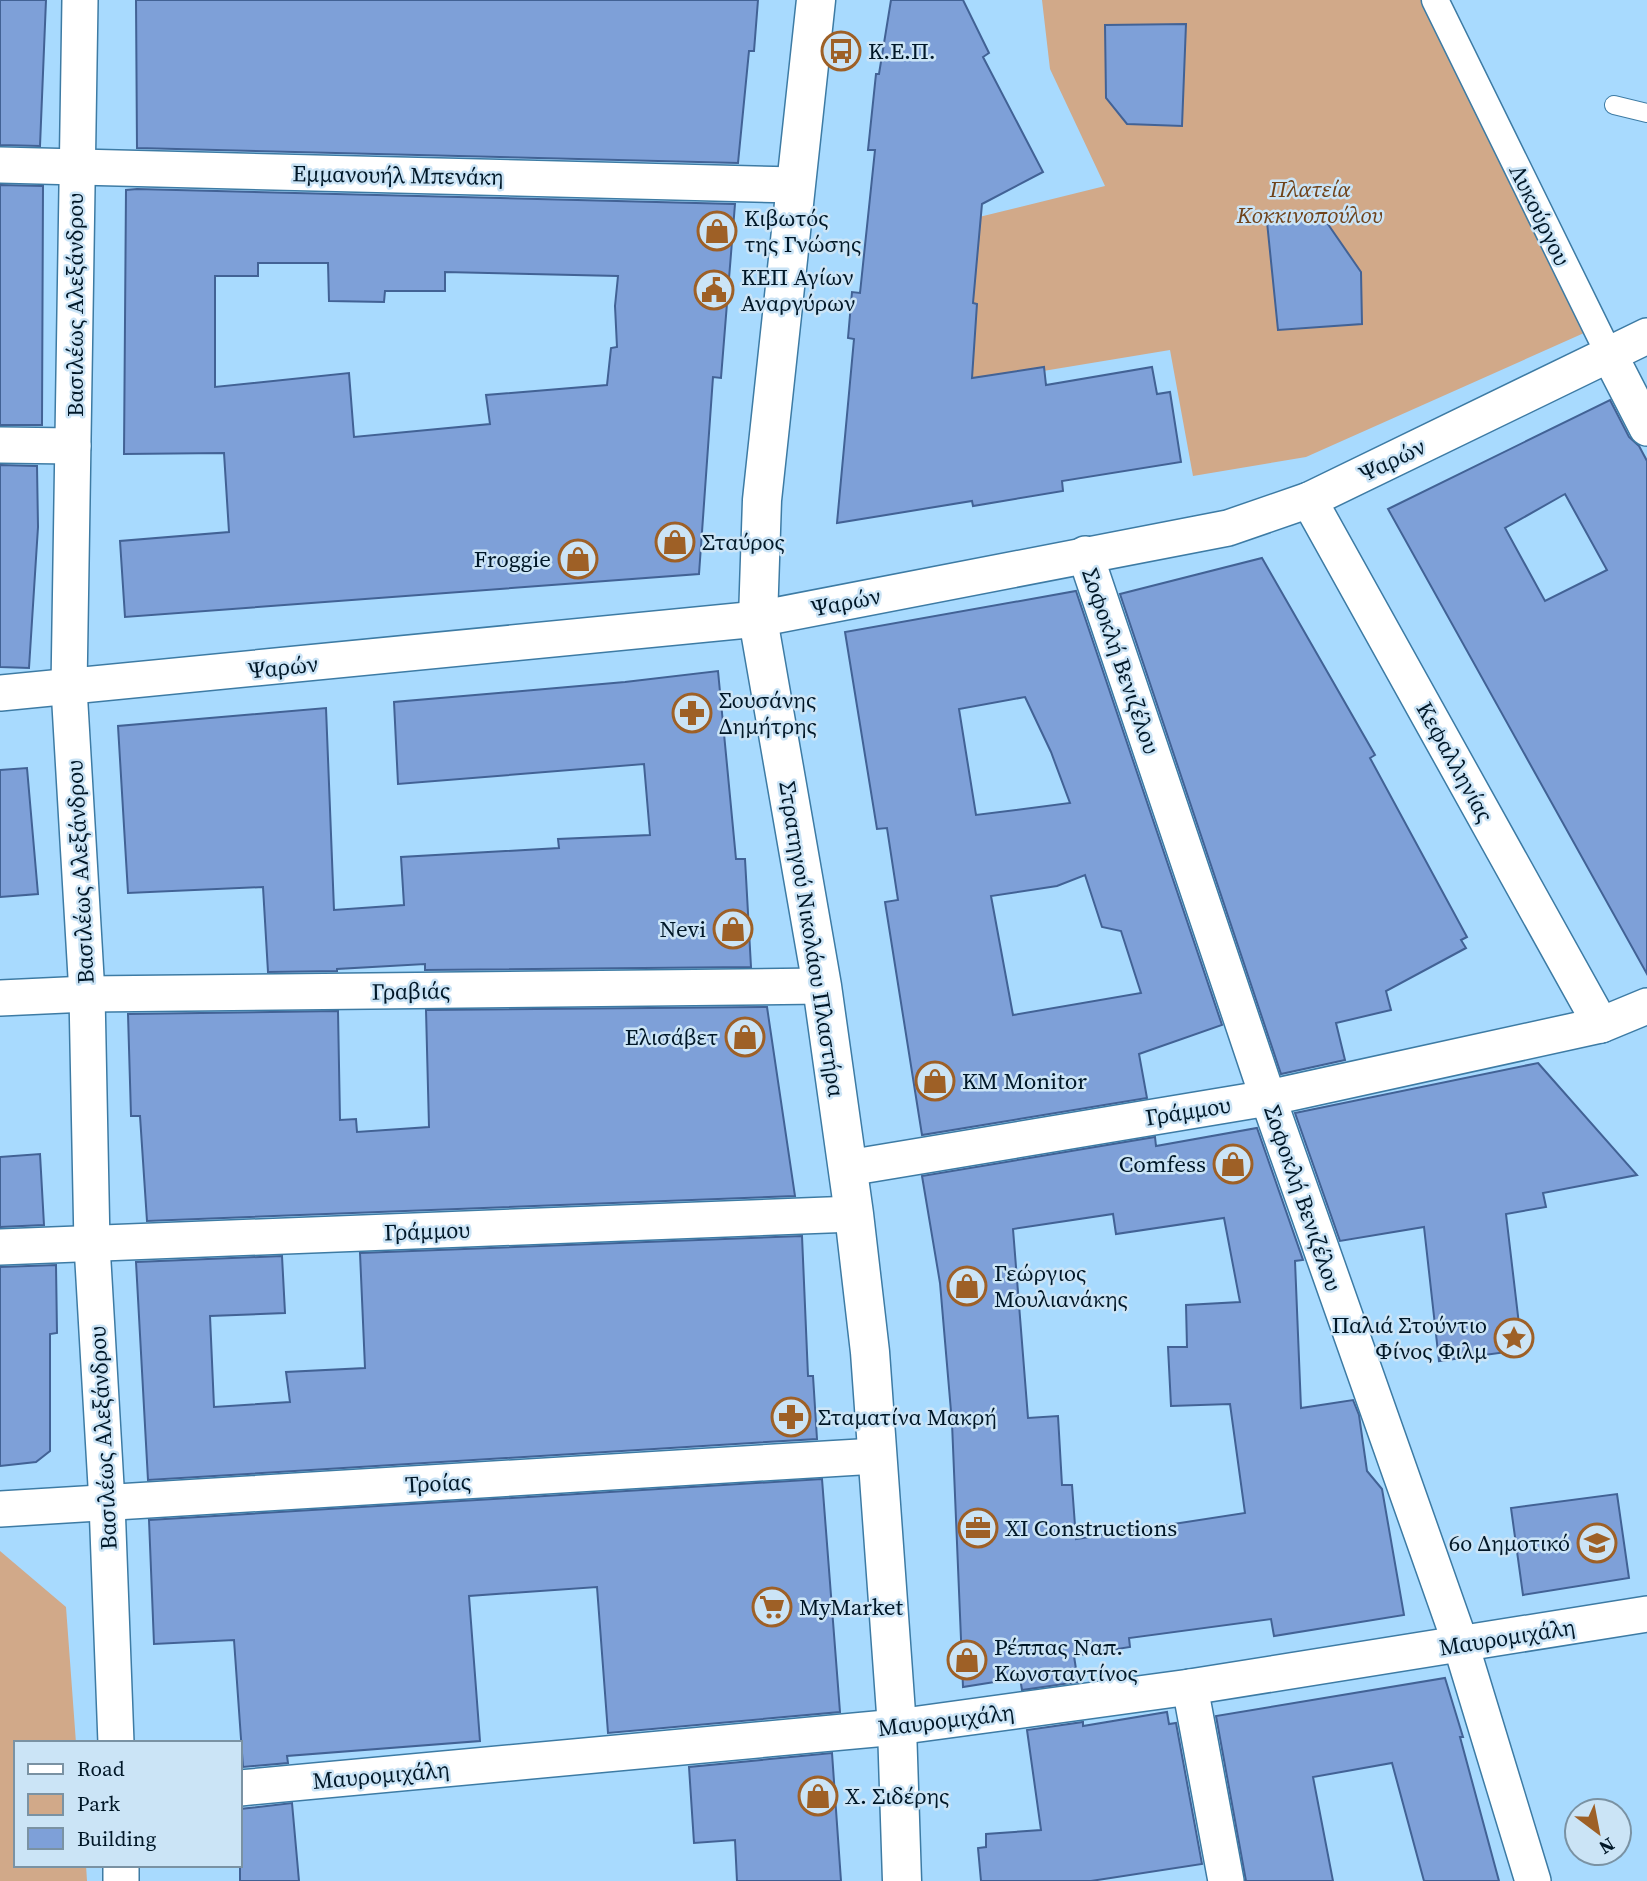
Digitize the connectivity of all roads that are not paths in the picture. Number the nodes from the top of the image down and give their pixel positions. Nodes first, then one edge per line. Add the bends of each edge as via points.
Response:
1 (80, 0) edge
2 (816, 0) edge
3 (1435, 0) edge
4 (1614, 105) dead end
5 (1647, 113) edge
6 (0, 164) edge
7 (76, 167) junction
8 (796, 185) junction
9 (1647, 336) edge
10 (1609, 354) junction
11 (1647, 428) edge
12 (0, 445) edge
13 (74, 446) junction
14 (1309, 500) junction
15 (1085, 554) junction
16 (758, 620) junction
17 (69, 688) junction
18 (0, 693) edge
19 (822, 986) junction
20 (87, 994) junction
21 (0, 998) edge
22 (1647, 1006) edge
23 (1601, 1025) junction
24 (1268, 1098) junction
25 (848, 1167) junction
26 (854, 1214) junction
27 (92, 1245) junction
28 (0, 1247) edge
29 (876, 1456) junction
30 (107, 1503) junction
31 (0, 1509) edge
32 (1647, 1614) edge
33 (1461, 1645) junction
34 (1190, 1687) junction
35 (897, 1727) junction
36 (116, 1741) edge
37 (242, 1788) edge
38 (902, 1881) edge
39 (1226, 1881) edge
40 (1533, 1881) edge

1 - 7 street, Βασιλέως Αλεξάνδρου
2 - 8 street, Στρατηγού Νικολάου Πλαστήρα
3 - 10 street, Λυκούργου
4 - 5 lane
6 - 7 street, Εμμανουήλ Μπενάκη
7 - 8 street, Εμμανουήλ Μπενάκη
7 - 13 street, Βασιλέως Αλεξάνδρου
8 - 16 street, Στρατηγού Νικολάου Πλαστήρα via 762,500
9 - 10 street, Ψαρών
10 - 11 street, Λυκούργου
10 - 14 street, Ψαρών
12 - 13 street
13 - 17 street, Βασιλέως Αλεξάνδρου
14 - 15 street, Ψαρών via 1228,528
14 - 23 street, Κεφαλληνίας
15 - 16 street, Ψαρών
15 - 24 street, Σοφοκλή Βενιζέλου
16 - 17 street, Ψαρών
16 - 19 street, Στρατηγού Νικολάου Πλαστήρα
17 - 18 street, Ψαρών
17 - 20 street, Βασιλέως Αλεξάνδρου
19 - 20 street, Γραβιάς
19 - 25 street, Στρατηγού Νικολάου Πλαστήρα
20 - 21 street, Γραβιάς
20 - 27 street, Βασιλέως Αλεξάνδρου
22 - 23 street, Γράμμου
23 - 24 street, Γράμμου
24 - 25 street, Γράμμου
24 - 33 street, Σοφοκλή Βενιζέλου
25 - 26 street, Στρατηγού Νικολάου Πλαστήρα
26 - 27 street, Γράμμου
26 - 29 street, Στρατηγού Νικολάου Πλαστήρα
27 - 28 street, Γράμμου
27 - 30 street, Βασιλέως Αλεξάνδρου
29 - 30 street, Τροίας
29 - 35 street, Στρατηγού Νικολάου Πλαστήρα
30 - 31 street, Τροίας
30 - 36 street, Βασιλέως Αλεξάνδρου
32 - 33 street, Μαυρομιχάλη
33 - 34 street, Μαυρομιχάλη
33 - 40 street, Σοφοκλή Βενιζέλου
34 - 35 street, Μαυρομιχάλη
34 - 39 street
35 - 37 street, Μαυρομιχάλη
35 - 38 street, Στρατηγού Νικολάου Πλαστήρα

